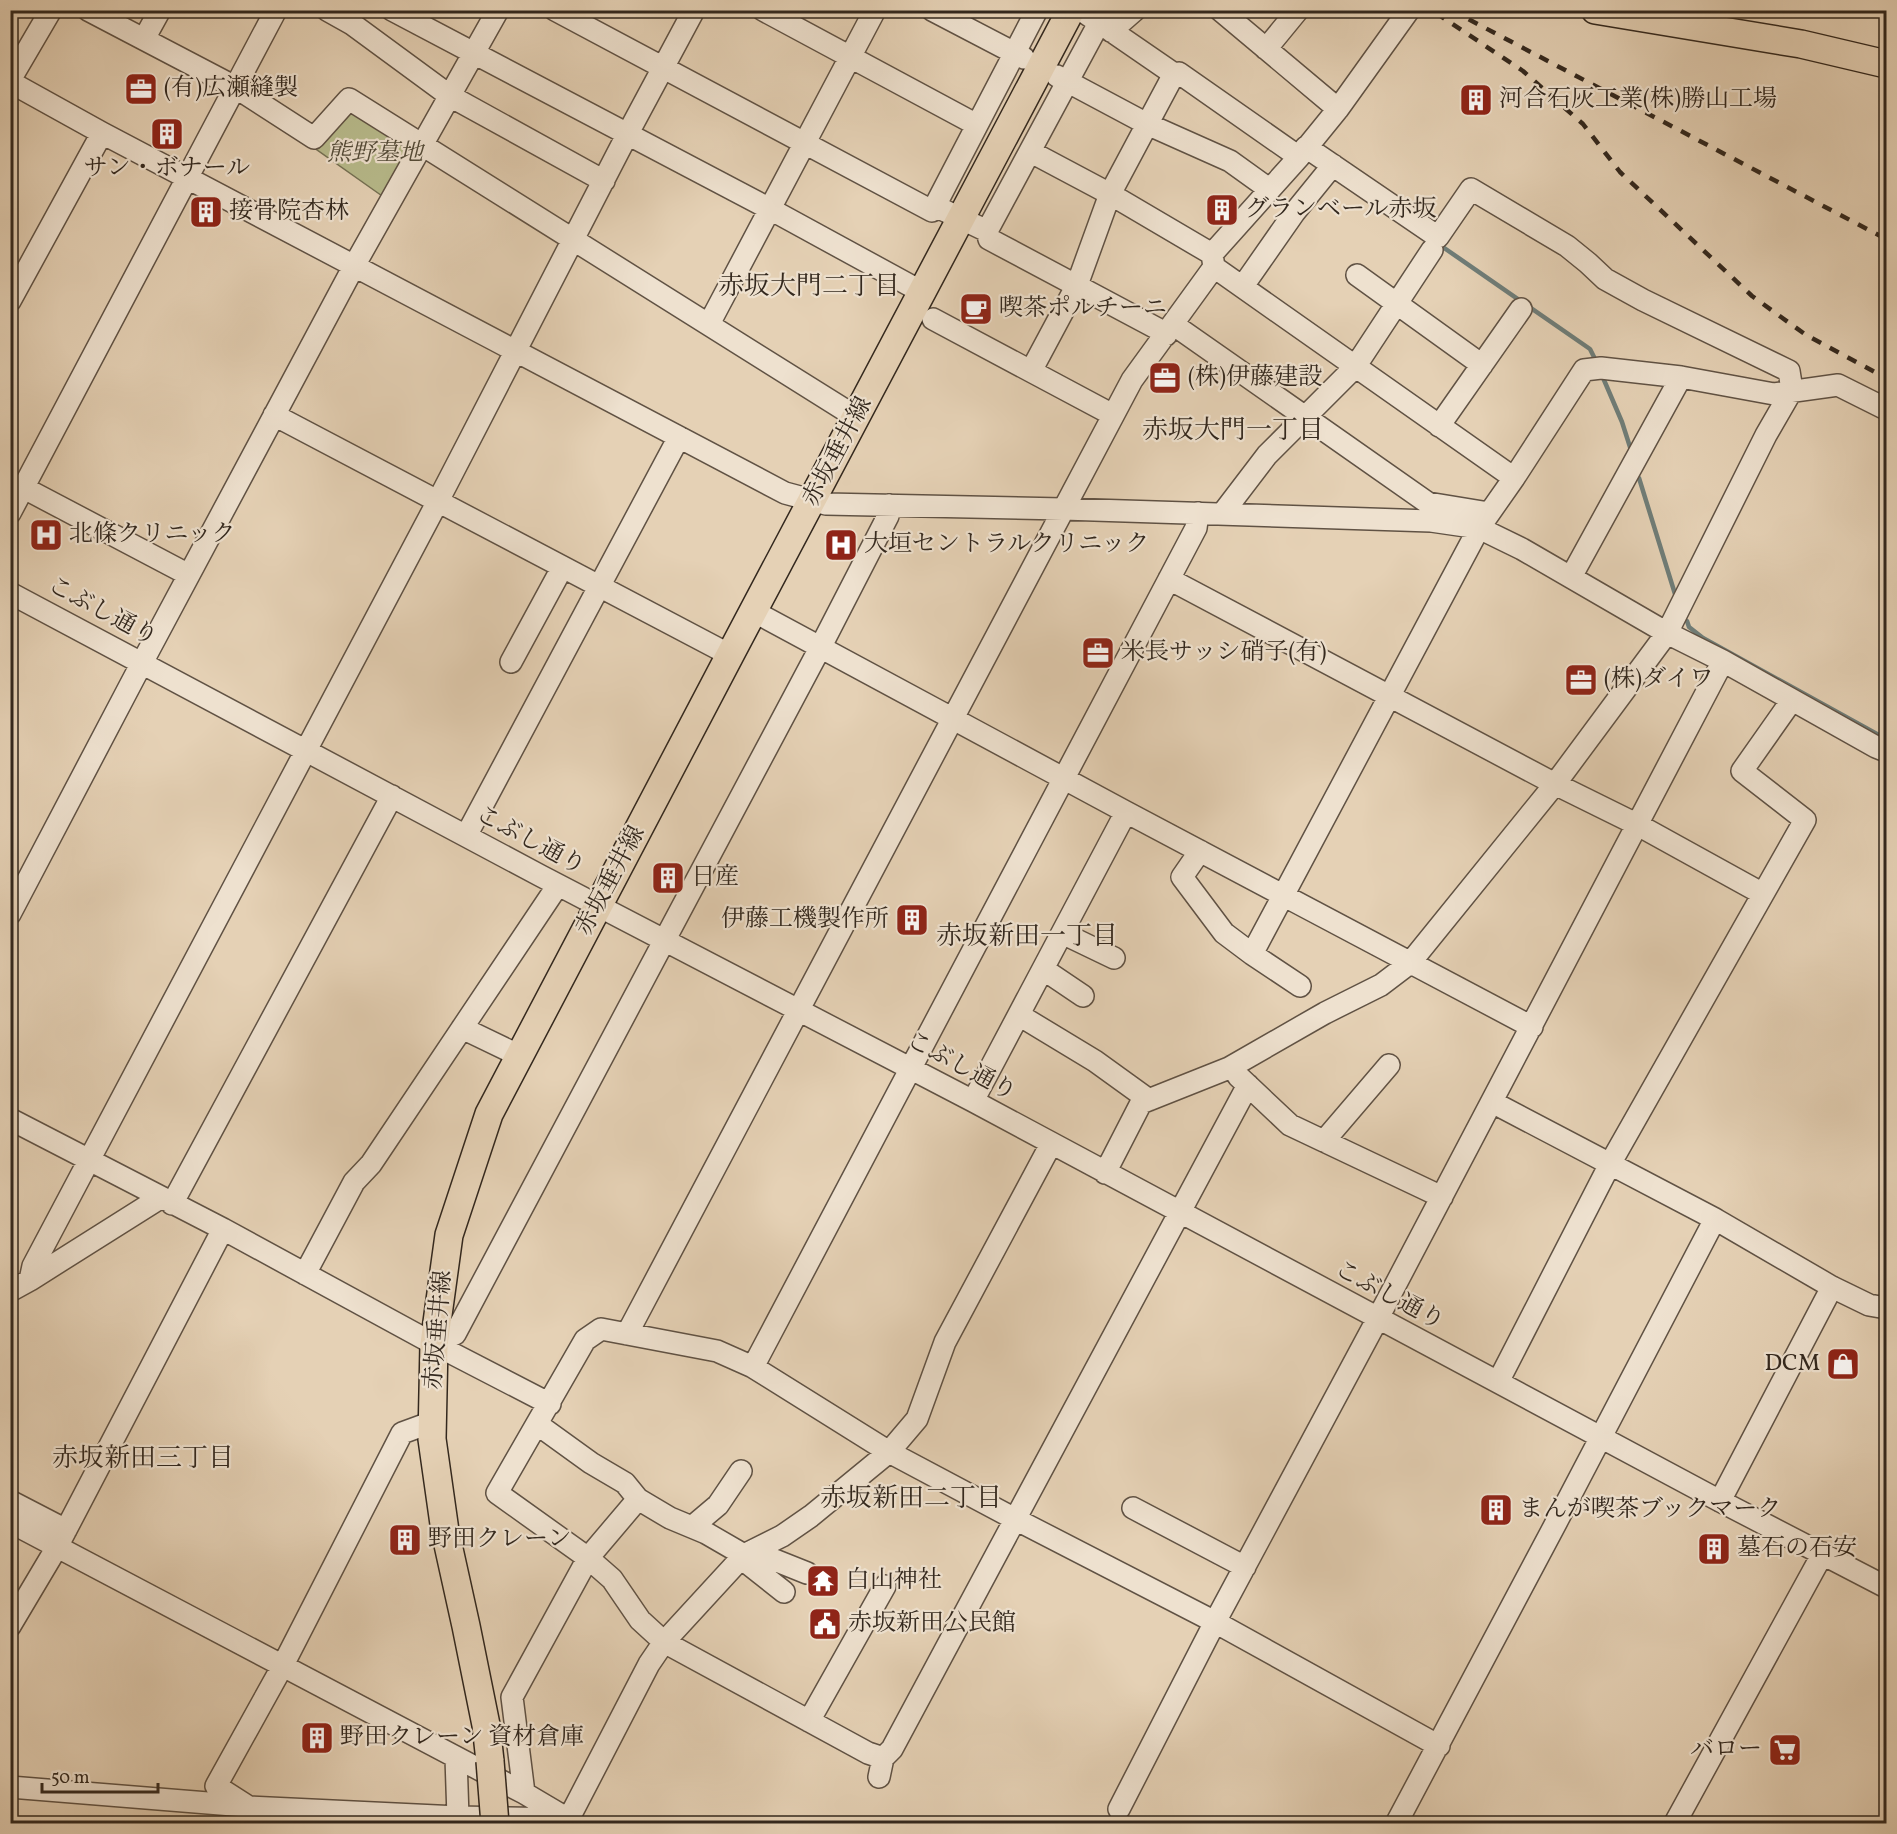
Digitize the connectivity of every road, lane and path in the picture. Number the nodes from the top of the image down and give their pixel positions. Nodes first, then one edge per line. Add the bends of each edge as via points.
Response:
1 (51, 10) edge
2 (88, 10) edge
3 (159, 10) edge
4 (276, 10) edge
5 (327, 10) edge
6 (392, 10) edge
7 (498, 10) edge
8 (555, 10) edge
9 (694, 10) edge
10 (763, 10) edge
11 (874, 10) edge
12 (932, 10) edge
13 (1036, 10) edge
14 (1220, 10) edge
15 (1298, 10) edge
16 (1410, 10) edge
17 (1595, 10) edge
18 (1073, 14) edge
19 (1112, 21) edge
20 (144, 39) junction
21 (1266, 49) junction
22 (474, 54) junction
23 (1019, 56) junction
24 (850, 58) junction
25 (1887, 64) edge
26 (663, 68) junction
27 (1174, 74) junction
28 (1063, 79) junction
29 (10, 81) edge
30 (236, 87) junction
31 (450, 96) junction
32 (1338, 109) junction
33 (1147, 124) junction
34 (977, 125) junction
35 (102, 134) junction
36 (627, 135) junction
37 (805, 142) junction
38 (422, 144) junction
39 (1030, 152) junction
40 (1302, 152) junction
41 (1330, 169) junction
42 (188, 178) junction
43 (604, 181) junction
44 (1269, 189) junction
45 (1110, 194) junction
46 (935, 206) junction
47 (770, 209) junction
48 (961, 219) junction
49 (987, 231) junction
50 (574, 240) junction
51 (1432, 250) dead end
52 (1213, 260) junction
53 (354, 266) junction
54 (1357, 275) dead end
55 (1077, 285) junction
56 (1243, 286) junction
57 (922, 292) junction
58 (10, 302) edge
59 (1397, 304) junction
60 (1521, 309) dead end
61 (933, 319) dead end
62 (709, 324) junction
63 (1170, 330) junction
64 (516, 352) junction
65 (1482, 365) junction
66 (1355, 367) junction
67 (1031, 371) junction
68 (1681, 377) junction
69 (1792, 390) junction
70 (1887, 409) edge
71 (1113, 415) junction
72 (274, 416) junction
73 (856, 417) junction
74 (1305, 417) junction
75 (1439, 426) junction
76 (679, 437) junction
77 (1514, 478) junction
78 (19, 487) edge
79 (438, 501) junction
80 (811, 501) junction
81 (889, 505) junction
82 (1063, 509) junction
83 (10, 513) edge
84 (1198, 513) junction
85 (1222, 514) junction
86 (1484, 521) junction
87 (562, 568) junction
88 (189, 574) junction
89 (1571, 577) junction
90 (1169, 579) junction
91 (599, 588) junction
92 (10, 593) edge
93 (753, 610) junction
94 (1667, 633) junction
95 (820, 648) junction
96 (730, 655) junction
97 (1723, 661) junction
98 (142, 662) junction
99 (511, 662) dead end
100 (1389, 697) junction
101 (1792, 700) junction
102 (953, 719) junction
103 (305, 749) junction
104 (1887, 751) edge
105 (1064, 778) junction
106 (1555, 784) junction
107 (392, 796) junction
108 (1126, 812) junction
109 (1638, 825) junction
110 (466, 836) junction
111 (1200, 851) junction
112 (558, 885) junction
113 (1763, 894) junction
114 (1283, 895) junction
115 (598, 906) junction
116 (10, 914) edge
117 (1062, 933) junction
118 (664, 939) junction
119 (1252, 954) junction
120 (1114, 958) dead end
121 (1410, 963) junction
122 (1043, 969) junction
123 (1300, 986) dead end
124 (1083, 996) dead end
125 (798, 1010) junction
126 (1019, 1016) junction
127 (1532, 1027) junction
128 (462, 1028) junction
129 (520, 1056) junction
130 (1389, 1065) dead end
131 (910, 1068) junction
132 (1229, 1068) junction
133 (1248, 1085) junction
134 (1149, 1100) junction
135 (973, 1101) junction
136 (1492, 1102) junction
137 (10, 1119) edge
138 (1324, 1141) junction
139 (1051, 1144) junction
140 (88, 1161) junction
141 (1610, 1164) junction
142 (1105, 1173) junction
143 (1442, 1197) junction
144 (166, 1201) junction
145 (1178, 1212) junction
146 (1715, 1219) junction
147 (223, 1229) junction
148 (305, 1274) junction
149 (30, 1280) junction
150 (1832, 1287) junction
151 (10, 1291) edge
152 (1887, 1308) edge
153 (1378, 1318) junction
154 (627, 1334) junction
155 (434, 1344) junction
156 (753, 1367) junction
157 (1497, 1382) junction
158 (550, 1404) junction
159 (432, 1422) junction
160 (537, 1424) junction
161 (1602, 1437) junction
162 (889, 1452) junction
163 (741, 1471) dead end
164 (638, 1499) junction
165 (10, 1501) edge
166 (1720, 1501) junction
167 (1133, 1508) dead end
168 (1015, 1519) junction
169 (10, 1522) edge
170 (692, 1527) junction
171 (62, 1538) junction
172 (1824, 1553) junction
173 (746, 1555) junction
174 (588, 1558) junction
175 (1245, 1567) junction
176 (807, 1573) dead end
177 (885, 1586) dead end
178 (1887, 1587) edge
179 (784, 1592) dead end
180 (1215, 1622) junction
181 (10, 1626) edge
182 (664, 1642) junction
183 (282, 1667) junction
184 (809, 1721) junction
185 (1438, 1746) junction
186 (456, 1758) junction
187 (10, 1787) edge
188 (524, 1793) junction
189 (249, 1807) junction
190 (1119, 1809) dead end
191 (458, 1817) junction
192 (567, 1822) edge
193 (1675, 1823) edge
194 (495, 1824) edge
195 (1396, 1824) edge

1 - 29 street
2 - 20 street
3 - 20 street
4 - 30 street
5 - 31 street
6 - 22 street
7 - 22 street
8 - 26 street
9 - 26 street
10 - 24 street
11 - 24 street
12 - 23 street
13 - 23 street
14 - 21 street
15 - 21 street
16 - 32 street
17 - 25 main road via 1801,44
18 - 19 street
18 - 48 main road, 赤坂垂井線
19 - 27 street
19 - 28 street
20 - 30 street
21 - 32 street
22 - 31 street
22 - 36 street
23 - 34 street
24 - 34 street
24 - 37 street
26 - 36 street
26 - 37 street
27 - 33 street
27 - 40 street via 1179,73
28 - 33 street
28 - 39 street
29 - 35 street
30 - 38 street via 314,138 349,99
30 - 42 street
31 - 38 street
31 - 43 street
32 - 40 street
33 - 44 street via 1230,161
33 - 45 street
34 - 46 street
35 - 42 street
35 - 58 street
36 - 43 street
36 - 47 street
37 - 46 street via 932,211
37 - 47 street
38 - 50 street
38 - 53 street
39 - 45 street
39 - 49 street
40 - 41 street
40 - 44 street
41 - 56 street
41 - 69 street via 1438,237 1471,189 1567,246 1605,279 1789,371
42 - 53 street
42 - 78 street
43 - 50 street
44 - 52 street
45 - 52 street
45 - 55 street
46 - 48 street
47 - 57 street
47 - 62 street
48 - 49 street
48 - 57 main road, 赤坂垂井線
49 - 55 street via 989,239
50 - 62 street
50 - 64 street
51 - 59 street
52 - 56 street
52 - 63 street
53 - 64 street
53 - 72 street
54 - 59 street
55 - 63 street via 1158,329
55 - 67 street
56 - 66 street
57 - 73 main road, 赤坂垂井線
59 - 65 street
59 - 66 street
60 - 65 street
61 - 67 street
62 - 73 street
63 - 71 street via 1132,380
63 - 74 street
64 - 76 street
64 - 79 street
65 - 75 street
66 - 74 street
66 - 75 street
67 - 71 street
68 - 69 street via 1774,394
68 - 77 street via 1584,370
68 - 89 street
69 - 70 street via 1838,385
69 - 94 street
71 - 82 street
72 - 79 street
72 - 88 street
73 - 80 main road, 赤坂垂井線
74 - 85 street via 1266,455
74 - 86 street via 1428,503
75 - 77 street
76 - 80 street via 785,492
76 - 91 street
77 - 86 street
78 - 83 street
78 - 88 street
79 - 87 street
79 - 103 street
80 - 81 street
80 - 93 main road, 赤坂垂井線
81 - 82 street
81 - 95 street via 888,516
82 - 84 street
82 - 102 street
84 - 85 street
84 - 90 street via 1196,528
85 - 86 street
86 - 89 street
86 - 100 street
87 - 91 street
87 - 99 street
88 - 98 street
89 - 94 street
90 - 100 street
90 - 105 street
91 - 96 street
91 - 110 street
92 - 98 street, こぶし通り
93 - 95 street
93 - 96 main road, 赤坂垂井線
94 - 97 street
94 - 106 street
95 - 102 street
95 - 118 street
96 - 115 main road, 赤坂垂井線
97 - 101 street
97 - 109 street
98 - 103 street, こぶし通り
98 - 116 street
100 - 106 street
100 - 114 street
101 - 104 street
101 - 113 street via 1742,771 1805,820
102 - 105 street
102 - 125 street
103 - 107 street, こぶし通り
103 - 140 street
105 - 108 street
105 - 131 street
106 - 109 street
106 - 121 street
107 - 110 street, こぶし通り
107 - 144 street
108 - 111 street
108 - 117 street
109 - 113 street
109 - 127 street
110 - 112 street, こぶし通り
111 - 114 street
111 - 119 street via 1182,877 1224,933
112 - 115 street, こぶし通り
112 - 128 street
113 - 141 street
114 - 119 street
114 - 121 street
115 - 118 street, こぶし通り
115 - 129 main road, 赤坂垂井線
117 - 120 street
117 - 122 street
118 - 125 street, こぶし通り
118 - 155 street via 456,1334
119 - 123 street
121 - 127 street
121 - 132 street via 1381,985
122 - 124 street
122 - 126 street
125 - 131 street, こぶし通り
125 - 154 street
126 - 134 street
126 - 135 street
127 - 136 street
128 - 129 street
128 - 148 street via 371,1164 354,1182
129 - 155 main road, 赤坂垂井線 via 489,1114 448,1235
130 - 138 street
131 - 135 street, こぶし通り
131 - 156 street
132 - 133 street
132 - 134 street
133 - 138 street via 1290,1125
133 - 145 street
134 - 142 street via 1141,1103
135 - 139 street, こぶし通り
136 - 141 street
136 - 143 street
137 - 140 street
138 - 143 street
139 - 142 street, こぶし通り
139 - 162 street via 945,1342 917,1419
140 - 144 street
140 - 149 street via 33,1266
141 - 146 street
141 - 157 street
142 - 145 street, こぶし通り
143 - 153 street
144 - 147 street
144 - 149 street
145 - 153 street, こぶし通り
145 - 168 street
146 - 150 street
146 - 161 street
147 - 148 street
147 - 171 street
148 - 155 street
149 - 151 street
150 - 152 street via 1869,1305
150 - 166 street
153 - 157 street, こぶし通り
153 - 175 street
154 - 156 street via 717,1351
154 - 158 street via 601,1329 585,1340
155 - 158 street
155 - 159 main road, 赤坂垂井線
156 - 162 street
157 - 161 street, こぶし通り
158 - 160 street
159 - 183 street via 402,1433
159 - 194 main road, 赤坂垂井線, bridge via 445,1531 486,1725
160 - 164 street via 625,1483
160 - 174 street via 497,1493
161 - 166 street, こぶし通り
161 - 185 street
162 - 168 street
162 - 173 street via 811,1516
163 - 170 street via 718,1505
164 - 170 street
164 - 174 street
165 - 171 street
166 - 172 street, こぶし通り
167 - 175 street
168 - 180 street
168 - 184 street via 881,1767 868,1753
169 - 171 street
170 - 173 street
171 - 181 street
171 - 183 street
172 - 178 street, こぶし通り
172 - 193 street
173 - 176 street
173 - 179 street
173 - 182 street
174 - 182 street via 612,1579 640,1620
174 - 188 street via 512,1698
175 - 180 street
177 - 184 street
180 - 185 street
180 - 190 street
182 - 184 street
182 - 192 street
183 - 186 street
183 - 189 street via 216,1786
185 - 195 street
186 - 188 street
186 - 191 street
187 - 189 street
188 - 192 street
189 - 191 street
191 - 192 street

